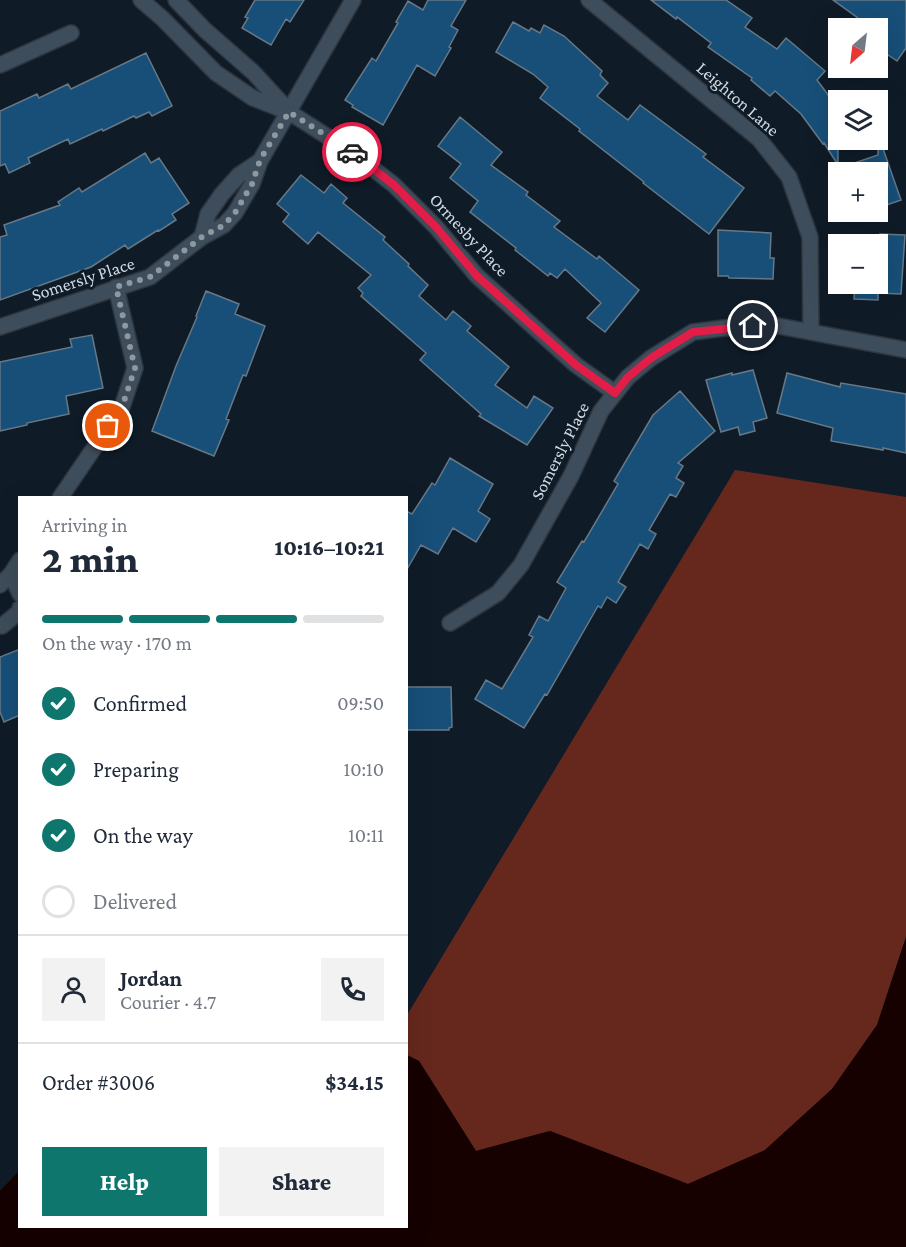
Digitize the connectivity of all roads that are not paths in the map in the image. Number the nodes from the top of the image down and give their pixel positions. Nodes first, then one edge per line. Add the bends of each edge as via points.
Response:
1 (141, 0) edge
2 (176, 0) edge
3 (353, 0) edge
4 (589, 0) edge
5 (71, 33) dead end
6 (0, 65) edge
7 (289, 112) junction
8 (260, 160) junction
9 (202, 237) junction
10 (116, 287) junction
11 (0, 327) edge
12 (811, 333) junction
13 (906, 350) edge
14 (615, 393) junction
15 (61, 496) edge
16 (18, 563) edge
17 (5, 579) edge
18 (18, 592) edge
19 (18, 613) edge
20 (450, 623) dead end
21 (0, 626) edge

1 - 7 street, Ormesby Place via 216,73 253,98
2 - 7 street, Ormesby Place via 253,72
3 - 7 street, Somersly Place
4 - 12 street, Leighton Lane via 759,139 789,177 810,237
5 - 6 street
7 - 8 street, Somersly Place
7 - 14 street, Ormesby Place via 394,185 477,276 576,365
8 - 9 street, Somersly Place via 222,194 208,214
8 - 9 street, Somersly Place via 252,184 235,213 224,225
9 - 10 street, Somersly Place via 150,277
10 - 11 street, Somersly Place
10 - 15 street via 135,368 122,407
12 - 13 street, Somersly Place
12 - 14 street, Somersly Place via 773,325 693,332 651,358
14 - 20 street, Somersly Place via 601,411 571,476 521,565 498,593
16 - 17 street
17 - 18 street
19 - 21 street

